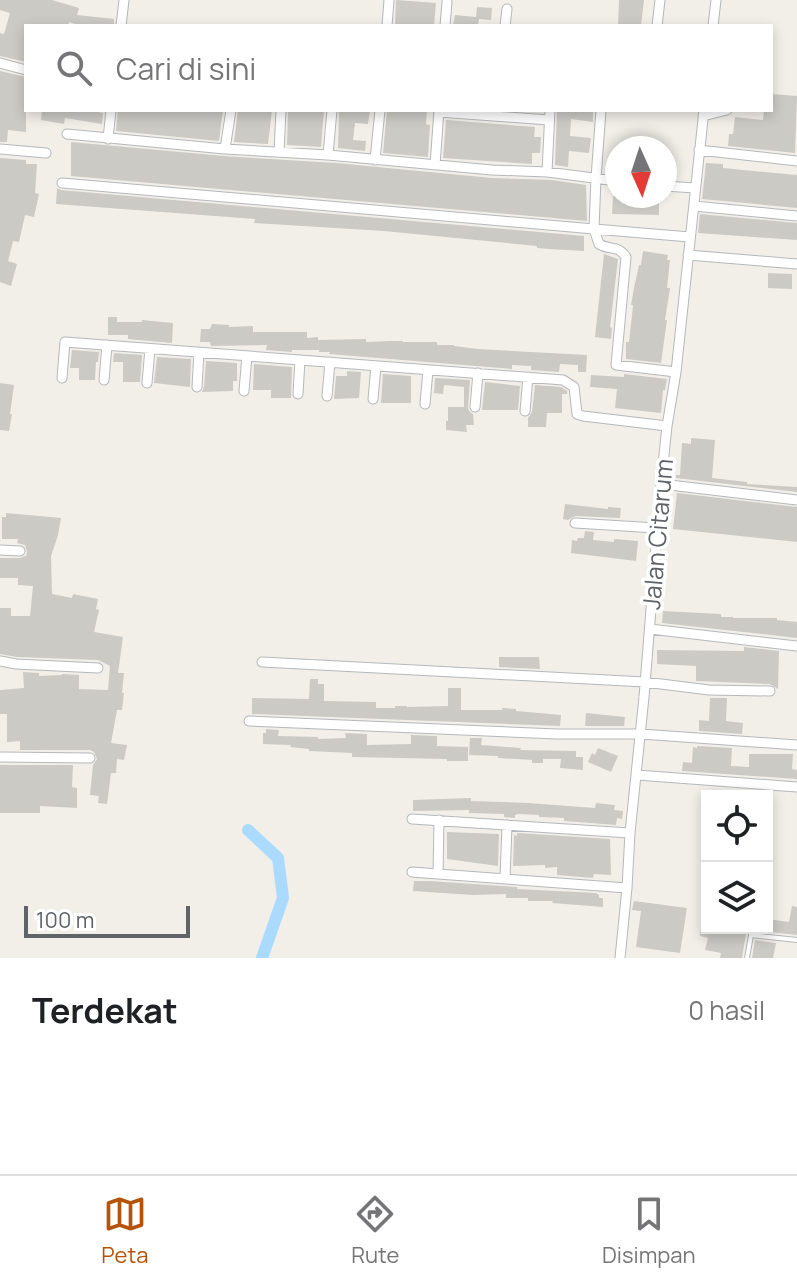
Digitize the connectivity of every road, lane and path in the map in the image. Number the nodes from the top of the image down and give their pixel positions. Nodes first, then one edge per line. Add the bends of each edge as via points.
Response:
1 (124, 0) edge
2 (389, 0) edge
3 (660, 0) edge
4 (716, 0) edge
5 (447, 2) dead end
6 (507, 9) dead end
7 (121, 24) edge
8 (387, 24) edge
9 (445, 24) edge
10 (505, 24) edge
11 (657, 24) edge
12 (713, 24) edge
13 (0, 63) edge
14 (24, 69) edge
15 (111, 112) edge
16 (231, 112) edge
17 (281, 112) edge
18 (332, 112) edge
19 (380, 112) edge
20 (439, 112) edge
21 (469, 112) edge
22 (601, 112) edge
23 (499, 113) edge
24 (704, 113) edge
25 (550, 115) edge
26 (67, 134) dead end
27 (108, 139) junction
28 (0, 149) edge
29 (225, 149) junction
30 (699, 150) junction
31 (279, 152) junction
32 (46, 153) dead end
33 (328, 155) junction
34 (375, 160) junction
35 (797, 161) edge
36 (435, 165) junction
37 (547, 172) junction
38 (596, 178) junction
39 (605, 179) edge
40 (62, 183) dead end
41 (677, 187) edge
42 (695, 188) junction
43 (694, 206) junction
44 (797, 216) edge
45 (594, 229) junction
46 (690, 237) junction
47 (688, 255) junction
48 (797, 264) edge
49 (107, 345) junction
50 (150, 349) junction
51 (199, 352) junction
52 (247, 356) junction
53 (300, 360) junction
54 (330, 362) junction
55 (376, 366) junction
56 (428, 370) junction
57 (676, 372) junction
58 (478, 373) junction
59 (528, 377) junction
60 (62, 378) dead end
61 (104, 380) dead end
62 (147, 383) dead end
63 (197, 387) dead end
64 (244, 391) dead end
65 (298, 394) dead end
66 (327, 396) dead end
67 (373, 399) dead end
68 (425, 404) dead end
69 (475, 407) dead end
70 (525, 411) dead end
71 (667, 426) junction
72 (661, 484) junction
73 (797, 500) edge
74 (575, 523) dead end
75 (656, 528) junction
76 (0, 550) edge
77 (20, 551) dead end
78 (650, 629) junction
79 (797, 646) edge
80 (0, 661) edge
81 (262, 662) dead end
82 (98, 668) dead end
83 (645, 684) junction
84 (770, 691) dead end
85 (249, 721) dead end
86 (641, 734) junction
87 (797, 745) edge
88 (0, 757) edge
89 (90, 758) dead end
90 (637, 775) junction
91 (797, 787) edge
92 (412, 819) dead end
93 (439, 820) junction
94 (507, 825) junction
95 (630, 833) junction
96 (412, 872) dead end
97 (438, 874) junction
98 (505, 878) junction
99 (627, 888) junction
100 (797, 940) edge
101 (620, 958) edge
102 (747, 958) edge

1 - 7 street
2 - 8 street
3 - 11 street
4 - 12 street
5 - 9 street
6 - 10 street
13 - 14 street
15 - 27 street
16 - 29 street
17 - 31 street
18 - 33 street
19 - 34 street
20 - 36 street
21 - 23 street
22 - 38 street
23 - 25 street
24 - 30 street, Jalan Citarum
25 - 37 street
26 - 27 street
27 - 29 street
28 - 32 street
29 - 31 street
30 - 35 street
30 - 42 street, Jalan Citarum
31 - 33 street
33 - 34 street
34 - 36 street
36 - 37 street
37 - 38 street
38 - 39 street
38 - 45 street
40 - 45 street
41 - 42 street
42 - 43 street, Jalan Citarum
43 - 44 street
43 - 46 street, Jalan Citarum
45 - 46 street
45 - 57 street via 599,244 616,247 626,257 616,365
46 - 47 street, Jalan Citarum
47 - 48 street
47 - 57 street, Jalan Citarum
49 - 50 street
49 - 60 street via 65,342
49 - 61 street
50 - 51 street
50 - 62 street
51 - 52 street
51 - 63 street
52 - 53 street
52 - 64 street
53 - 54 street
53 - 65 street
54 - 55 street
54 - 66 street
55 - 56 street
55 - 67 street
56 - 58 street
56 - 68 street
57 - 71 street, Jalan Citarum
58 - 59 street
58 - 69 street
59 - 70 street
59 - 71 street via 571,384 577,414
71 - 72 street, Jalan Citarum
72 - 73 street
72 - 75 street, Jalan Citarum
74 - 75 street
75 - 78 street, Jalan Citarum
76 - 77 street
78 - 79 street
78 - 83 street, Jalan Citarum
80 - 82 street
81 - 83 street
83 - 84 street
83 - 86 street, Jalan Citarum
85 - 86 street
86 - 87 street
86 - 90 street, Jalan Citarum
88 - 89 street
90 - 91 street
90 - 95 street, Jalan Citarum
92 - 93 street
93 - 94 street
93 - 97 street
94 - 95 street
94 - 98 street
95 - 99 street, Jalan Citarum
96 - 97 street
97 - 98 street
98 - 99 street
99 - 101 street, Jalan Citarum
100 - 102 lane via 751,935

